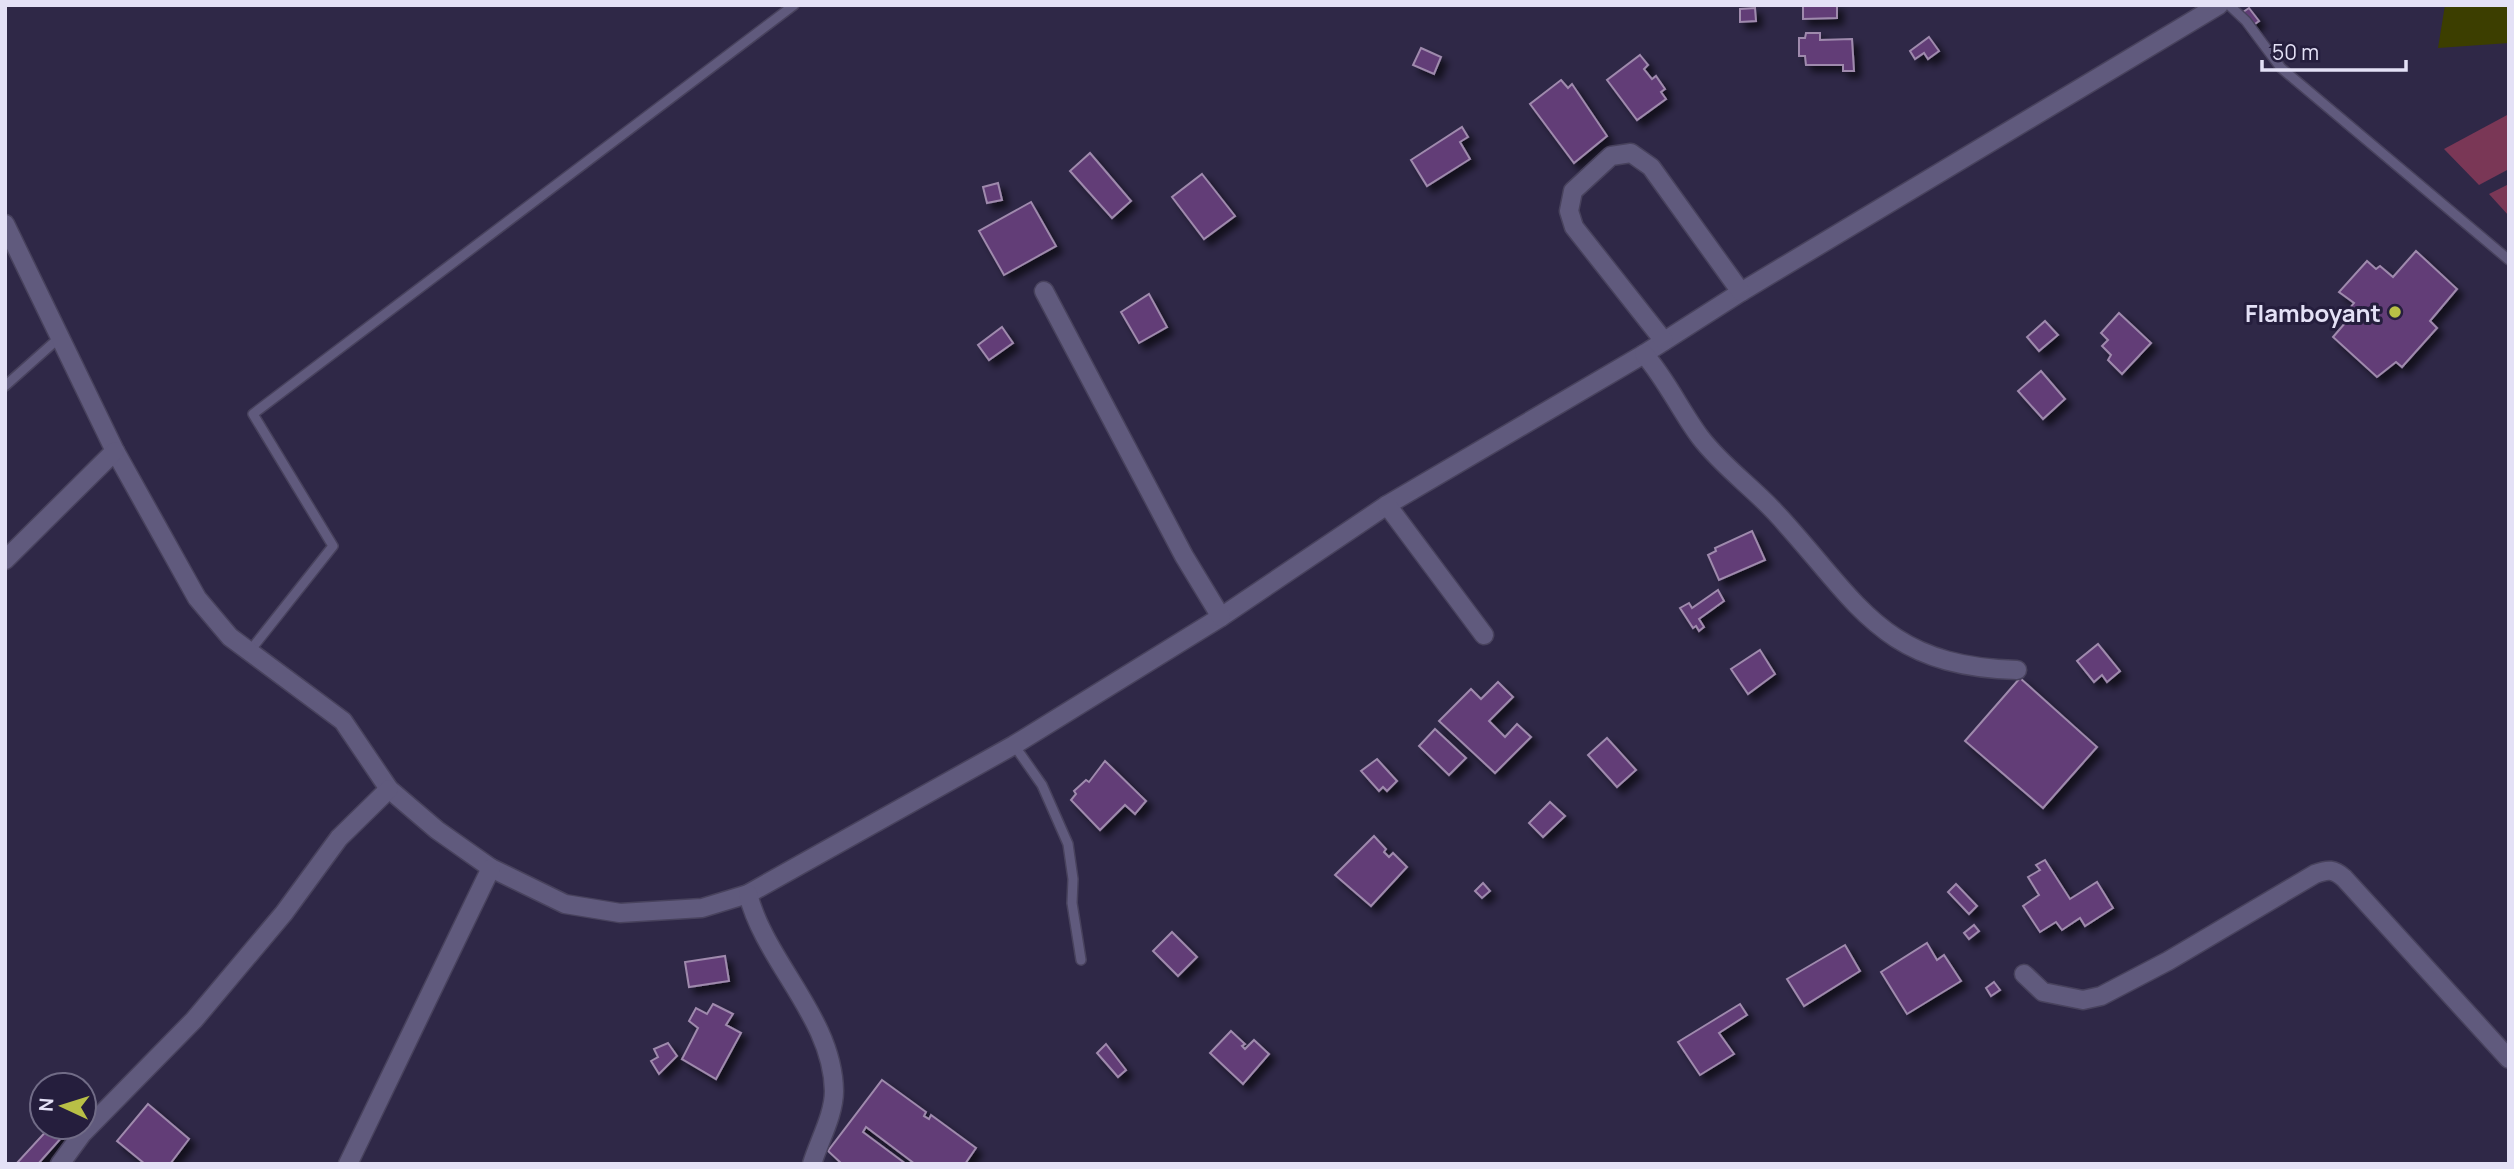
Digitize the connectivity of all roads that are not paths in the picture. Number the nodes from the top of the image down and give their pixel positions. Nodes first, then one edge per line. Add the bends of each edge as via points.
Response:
1 (794, 5) edge
2 (2219, 5) edge
3 (2229, 5) edge
4 (5, 224) edge
5 (2509, 260) edge
6 (1044, 291) dead end
7 (1741, 292) junction
8 (60, 337) junction
9 (1664, 341) junction
10 (1644, 354) junction
11 (5, 386) edge
12 (115, 451) junction
13 (1387, 505) junction
14 (5, 560) edge
15 (1221, 617) junction
16 (1484, 635) dead end
17 (249, 652) junction
18 (2017, 670) dead end
19 (1014, 745) junction
20 (389, 789) junction
21 (491, 869) junction
22 (748, 894) junction
23 (1082, 960) dead end
24 (2024, 974) dead end
25 (2509, 1059) edge
26 (60, 1164) edge
27 (348, 1164) edge
28 (812, 1164) edge

1 - 17 lane via 253,414 333,546
2 - 7 street
3 - 5 lane via 2246,20 2281,68
4 - 8 street
6 - 15 street
7 - 9 street
7 - 9 street via 1651,167 1631,153 1611,156 1573,191 1569,211 1574,227
8 - 11 lane
8 - 12 street
9 - 10 street
10 - 13 street
10 - 18 street via 1702,439 1774,511 1854,606 1912,648 1944,662
12 - 14 street
12 - 17 street via 197,598 230,638
13 - 15 street
13 - 16 street
15 - 19 street
17 - 20 street via 343,721
19 - 22 street
19 - 23 lane via 1042,785 1068,844
20 - 21 street
20 - 26 street via 339,838 284,914 194,1020 82,1134
21 - 22 street via 565,904 620,913 702,908
21 - 27 street
22 - 28 street via 761,929 817,1029 831,1072 833,1102
24 - 25 street via 2043,992 2083,1000 2101,996 2327,870 2336,871

